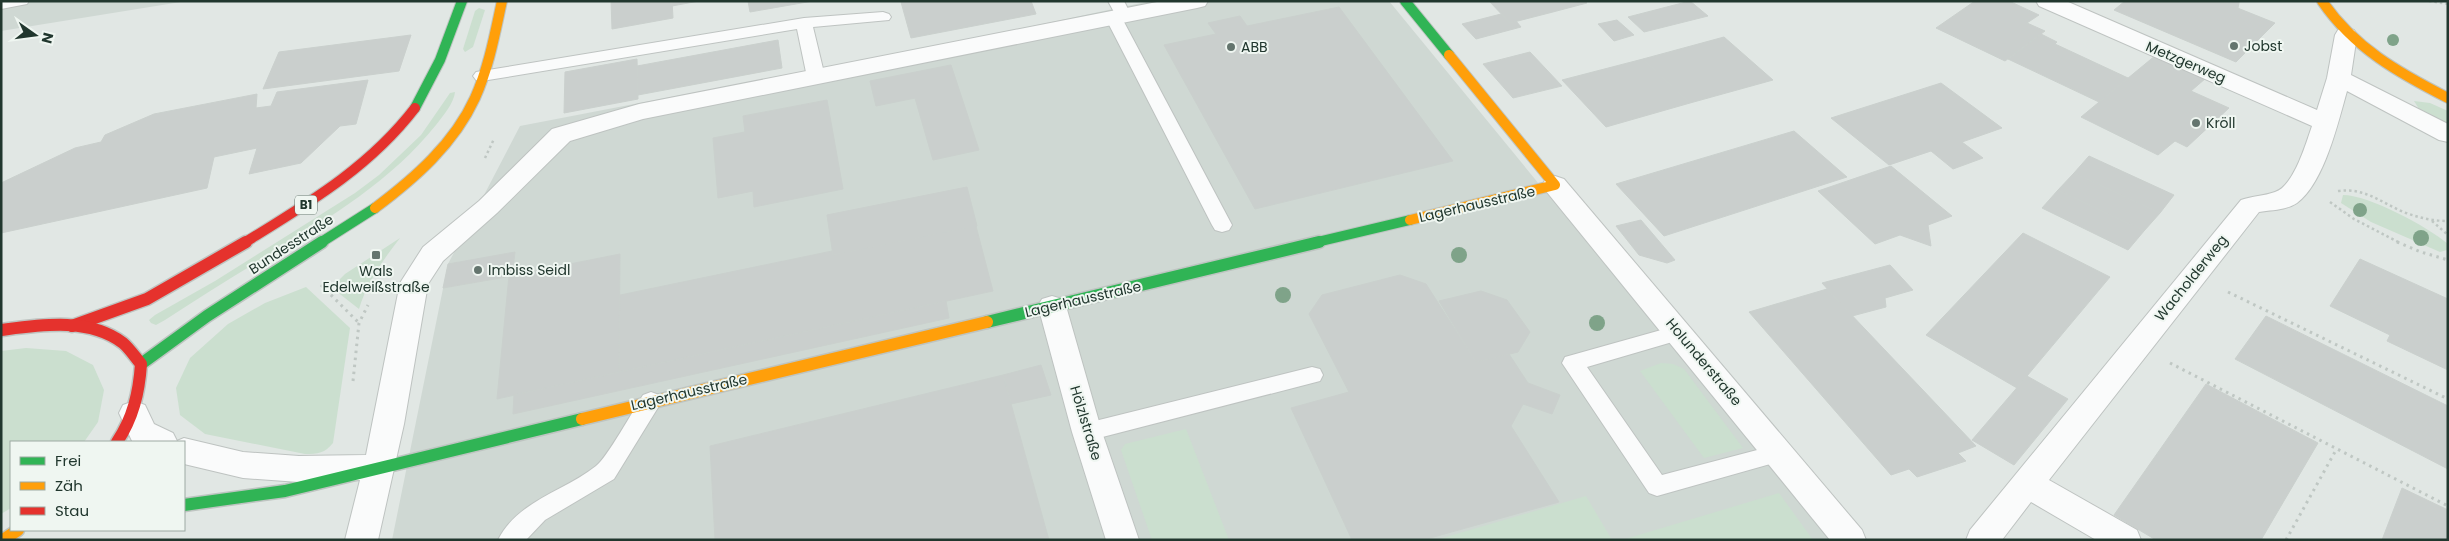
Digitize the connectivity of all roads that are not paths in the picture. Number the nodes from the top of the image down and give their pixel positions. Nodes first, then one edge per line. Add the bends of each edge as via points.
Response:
1 (21, 1) edge
2 (462, 1) edge
3 (502, 1) edge
4 (1197, 1) edge
5 (1405, 1) edge
6 (2047, 1) edge
7 (2322, 1) edge
8 (1, 4) edge
9 (1118, 12) edge
10 (883, 17) dead end
11 (804, 24) junction
12 (2346, 35) junction
13 (482, 76) junction
14 (816, 77) junction
15 (2339, 78) junction
16 (2448, 98) edge
17 (2325, 122) junction
18 (2448, 134) edge
19 (1555, 185) junction
20 (1222, 225) dead end
21 (1052, 306) junction
22 (72, 326) junction
23 (1, 330) edge
24 (1679, 333) junction
25 (141, 364) junction
26 (1312, 374) dead end
27 (651, 401) junction
28 (134, 413) junction
29 (1087, 432) junction
30 (118, 441) edge
31 (160, 441) edge
32 (185, 451) edge
33 (1780, 453) junction
34 (379, 467) junction
35 (2028, 484) junction
36 (185, 504) edge
37 (16, 531) edge
38 (3, 540) edge
39 (361, 540) edge
40 (510, 540) edge
41 (1123, 540) edge
42 (1850, 540) edge
43 (1982, 540) edge
44 (2125, 540) edge

1 - 8 lane
2 - 22 street, Bundesstraße / B1 via 439,64 410,116 379,151 345,180 146,300
3 - 13 street, Bundesstraße
4 - 9 street
5 - 19 street, Lagerhausstraße
6 - 17 street, Metzgerweg
7 - 12 street
9 - 14 street
9 - 20 lane
10 - 11 lane
11 - 13 lane
11 - 14 lane
12 - 15 street
12 - 16 street via 2379,60
13 - 25 street, Bundesstraße via 469,110 455,131 441,150 409,181 369,212 180,334
14 - 34 street via 639,112 561,135 488,207 433,254 414,283
15 - 17 street
15 - 18 street
17 - 35 street, Wacholderweg via 2320,142 2296,191 2286,198 2250,206
19 - 21 street, Lagerhausstraße
19 - 24 street, Holunderstraße
21 - 27 street, Lagerhausstraße
21 - 29 street, Hölzlstraße
22 - 23 street, Bundesstraße / B1 via 36,325
22 - 25 street, Bundesstraße / B1 via 121,342
24 - 33 street, Holunderstraße
24 - 33 lane via 1573,363 1658,486
25 - 28 street via 140,391
26 - 29 lane
27 - 34 street, Lagerhausstraße
27 - 40 lane via 606,472 537,513
28 - 30 street
28 - 31 street via 143,432
29 - 41 street, Hölzlstraße
32 - 34 street, Lagerhausstraße via 243,465 299,469
33 - 42 street, Holunderstraße
34 - 36 street, Lagerhausstraße via 284,491
34 - 39 street
35 - 43 street, Wacholderweg
35 - 44 street
37 - 38 street

